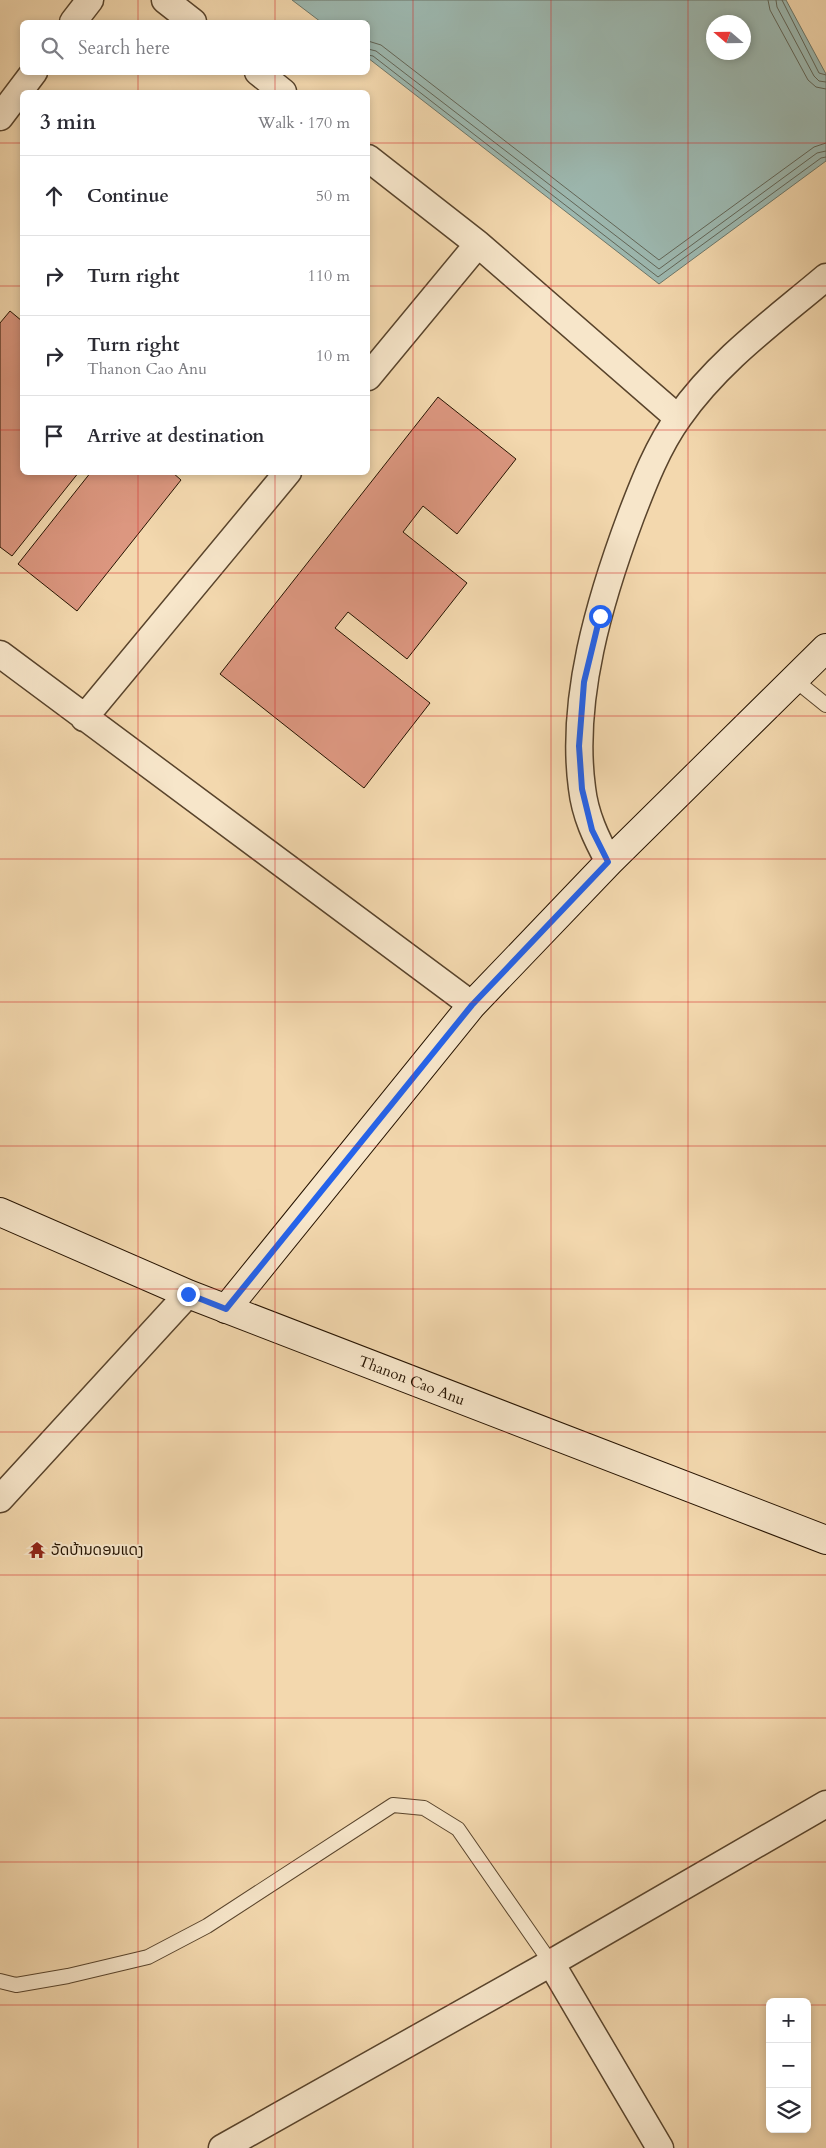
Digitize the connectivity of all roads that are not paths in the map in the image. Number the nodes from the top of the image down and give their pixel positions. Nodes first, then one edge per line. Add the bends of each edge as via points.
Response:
1 (90, 0) edge
2 (164, 0) edge
3 (75, 20) edge
4 (191, 20) edge
5 (32, 75) edge
6 (262, 75) edge
7 (20, 90) edge
8 (281, 90) edge
9 (20, 91) edge
10 (0, 117) edge
11 (370, 160) edge
12 (478, 244) junction
13 (826, 278) edge
14 (370, 375) edge
15 (678, 418) junction
16 (286, 475) edge
17 (826, 648) edge
18 (0, 654) edge
19 (795, 680) junction
20 (826, 705) edge
21 (84, 718) junction
22 (608, 862) junction
23 (472, 1005) junction
24 (0, 1212) edge
25 (188, 1294) junction
26 (226, 1309) junction
27 (0, 1499) edge
28 (826, 1540) edge
29 (826, 1804) edge
30 (551, 1963) junction
31 (0, 1981) edge
32 (222, 2148) edge
33 (660, 2148) edge

1 - 3 street
2 - 4 street
5 - 7 street
6 - 8 street
9 - 10 street
11 - 12 street
12 - 14 street
12 - 15 street
13 - 15 street via 726,361
15 - 22 street via 656,456 615,559 584,682 579,746 582,789 592,830
16 - 21 street
17 - 19 street
18 - 21 street
19 - 20 lane
19 - 22 street
21 - 23 street
22 - 23 street
23 - 26 street
24 - 25 street, Thanon Cao Anu
25 - 26 street, Thanon Cao Anu
25 - 27 street
26 - 28 street, Thanon Cao Anu
29 - 30 street
30 - 31 lane via 458,1829 424,1808 393,1805 207,1926 148,1957 68,1976 16,1984
30 - 32 street
30 - 33 street

